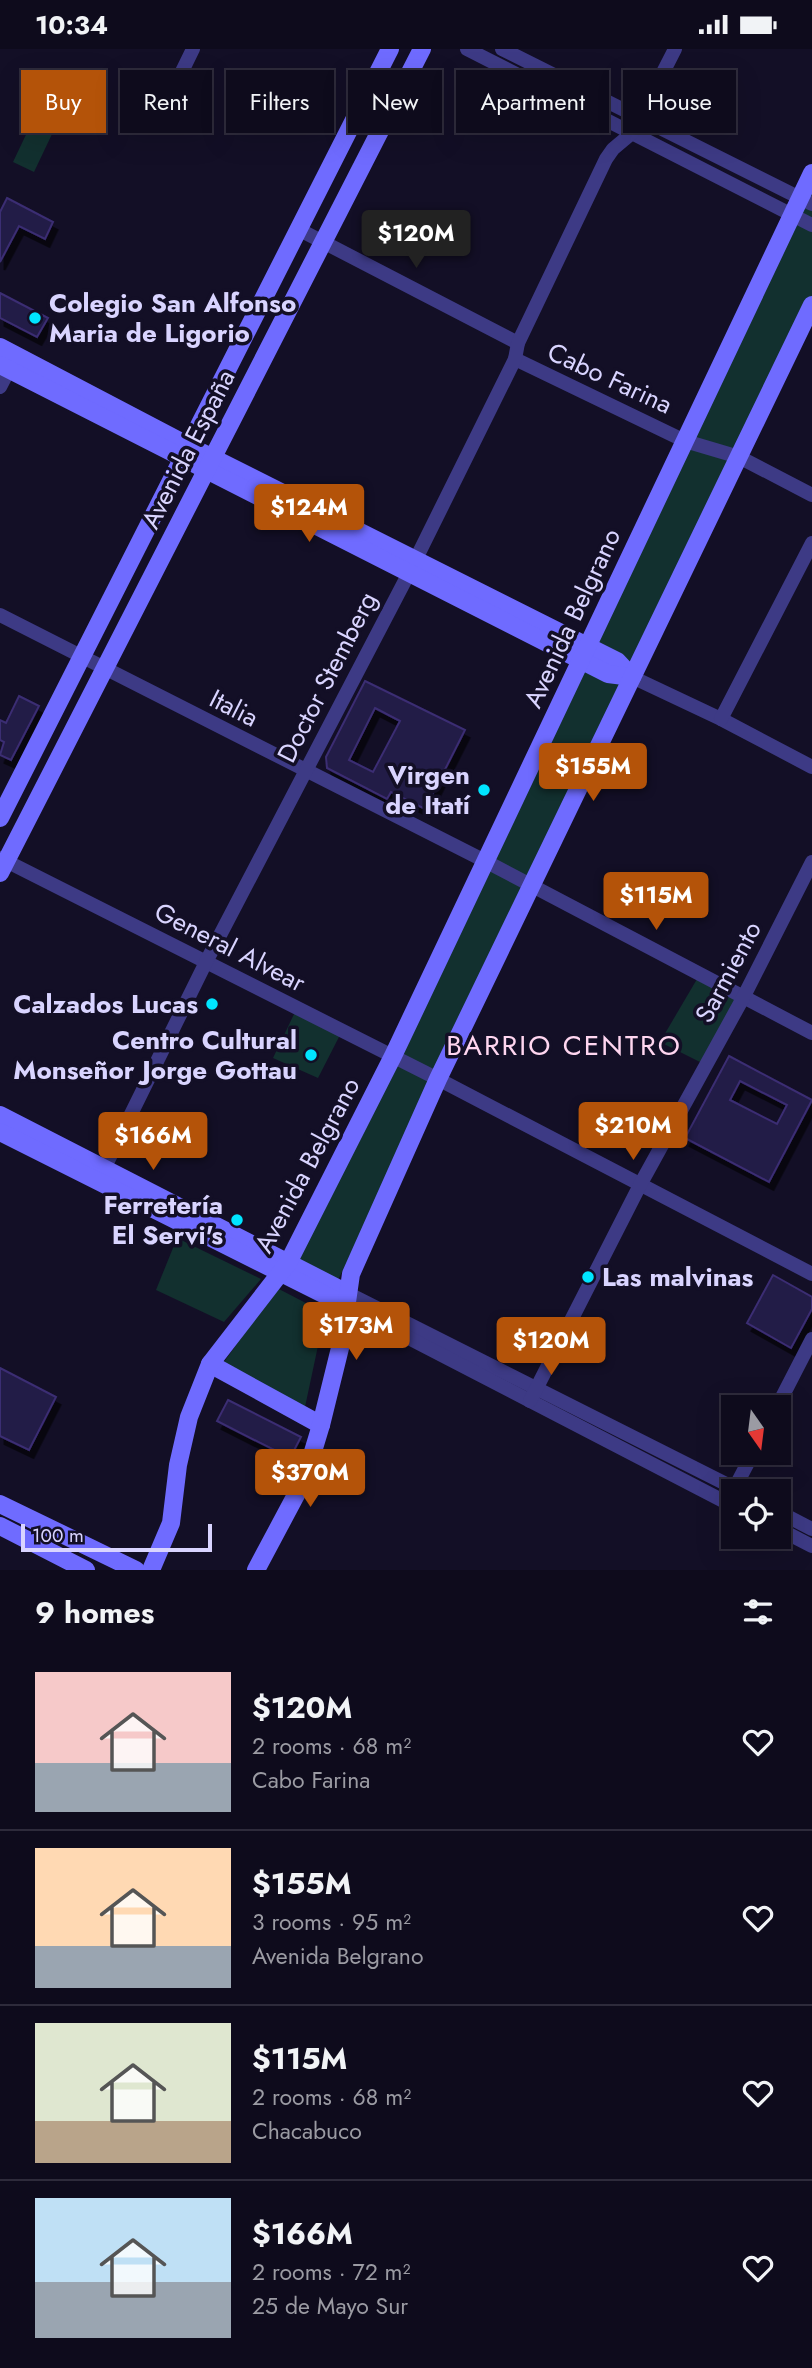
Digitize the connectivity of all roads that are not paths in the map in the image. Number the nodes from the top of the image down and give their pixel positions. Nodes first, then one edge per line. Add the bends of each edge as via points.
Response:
1 (193, 49) edge
2 (390, 49) edge
3 (422, 49) edge
4 (467, 49) edge
5 (502, 49) edge
6 (674, 49) edge
7 (183, 70) edge
8 (664, 70) edge
9 (623, 110) edge
10 (623, 128) edge
11 (632, 133) joint
12 (668, 133) edge
13 (812, 173) edge
14 (806, 201) edge
15 (792, 215) junction
16 (812, 225) edge
17 (298, 229) junction
18 (323, 242) junction
19 (812, 305) edge
20 (518, 343) junction
21 (6, 359) edge
22 (514, 359) junction
23 (0, 387) edge
24 (685, 441) junction
25 (184, 451) junction
26 (738, 457) junction
27 (210, 464) junction
28 (812, 495) edge
29 (812, 543) edge
30 (412, 566) junction
31 (0, 615) edge
32 (584, 653) junction
33 (81, 657) junction
34 (104, 669) junction
35 (632, 677) junction
36 (721, 719) junction
37 (812, 767) edge
38 (305, 771) junction
39 (0, 818) edge
40 (485, 861) junction
41 (812, 862) edge
42 (2, 864) edge
43 (531, 885) junction
44 (206, 962) junction
45 (744, 998) junction
46 (812, 1033) edge
47 (393, 1056) junction
48 (438, 1079) junction
49 (0, 1115) edge
50 (0, 1132) edge
51 (101, 1175) junction
52 (640, 1185) junction
53 (284, 1268) junction
54 (812, 1274) edge
55 (347, 1299) junction
56 (812, 1339) edge
57 (210, 1364) junction
58 (533, 1395) junction
59 (782, 1395) edge
60 (321, 1425) junction
61 (721, 1483) edge
62 (721, 1499) edge
63 (0, 1504) edge
64 (791, 1518) edge
65 (0, 1526) edge
66 (812, 1529) edge
67 (791, 1535) edge
68 (812, 1546) edge
69 (155, 1562) edge
70 (128, 1566) edge
71 (86, 1570) edge
72 (257, 1570) edge

1 - 7 street
2 - 17 street, Avenida España
3 - 18 street, Avenida España
4 - 10 street
5 - 9 street
6 - 8 street, Doctor Stemberg
11 - 15 street
11 - 20 street, Doctor Stemberg via 606,159
12 - 14 street
13 - 14 street, Avenida Belgrano
14 - 15 street, Avenida Belgrano
15 - 16 street
15 - 24 street, Avenida Belgrano
17 - 18 street, Cabo Farina
17 - 25 street, Avenida España
18 - 20 street, Cabo Farina
18 - 27 street, Avenida España
19 - 26 street
20 - 22 street, Doctor Stemberg
21 - 23 street
21 - 25 street
22 - 24 street, Cabo Farina
22 - 30 street, Doctor Stemberg
24 - 26 street, Cabo Farina
24 - 32 street, Avenida Belgrano
25 - 27 street
25 - 33 street, Avenida España
26 - 28 street, Cabo Farina
26 - 35 street
27 - 30 street
27 - 34 street, Avenida España
29 - 36 street
30 - 32 street
30 - 38 street, Doctor Stemberg
31 - 33 street, Italia
32 - 35 street via 617,661
32 - 40 street, Avenida Belgrano
33 - 34 street, Italia
33 - 39 street, Avenida España
34 - 38 street, Italia
34 - 42 street, Avenida España
35 - 36 street
35 - 43 street
36 - 37 street
38 - 40 street, Italia
38 - 44 street, Doctor Stemberg
40 - 43 street, Italia
40 - 47 street, Avenida Belgrano
41 - 45 street, Sarmiento
42 - 44 street, General Alvear
43 - 45 street, Italia
43 - 48 street
44 - 47 street, General Alvear
44 - 51 street, Doctor Stemberg
45 - 46 street, Italia
45 - 52 street, Sarmiento
47 - 48 street, General Alvear
47 - 53 street, Avenida Belgrano
48 - 52 street, General Alvear
48 - 55 street via 351,1274
49 - 51 street
50 - 51 street
51 - 53 street
52 - 54 street, General Alvear
52 - 58 street, Sarmiento
53 - 55 street
53 - 57 street, Avenida Belgrano
55 - 58 street
55 - 60 street
56 - 59 street
57 - 60 street
57 - 69 street, Avenida Belgrano via 189,1417 171,1523
58 - 61 street
58 - 62 street
60 - 72 street via 305,1478
63 - 70 street
64 - 66 street
65 - 71 street
67 - 68 street
69 - 70 street

